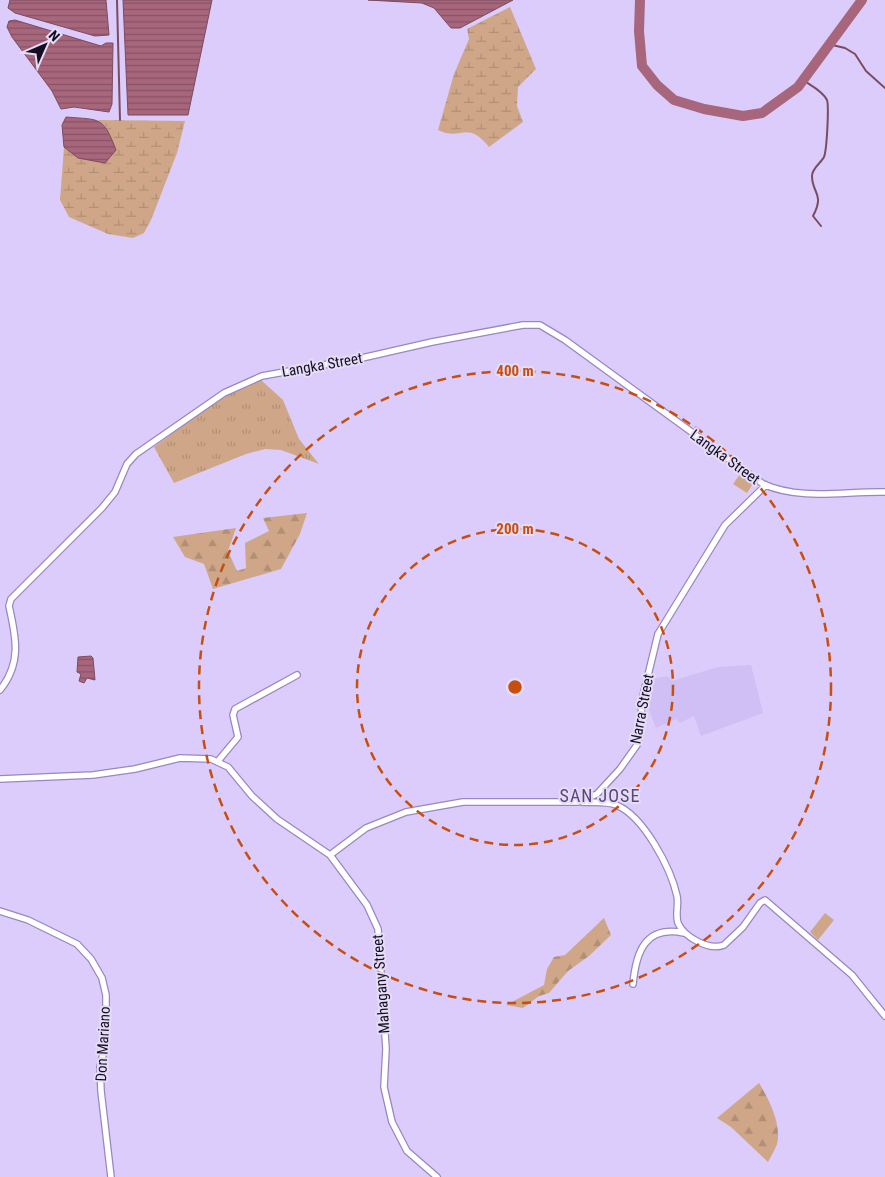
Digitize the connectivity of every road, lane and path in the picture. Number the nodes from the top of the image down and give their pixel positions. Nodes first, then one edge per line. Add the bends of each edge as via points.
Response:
1 (766, 485) junction
2 (885, 492) edge
3 (298, 675) dead end
4 (0, 690) edge
5 (218, 761) junction
6 (0, 779) edge
7 (602, 789) junction
8 (578, 802) junction
9 (606, 802) junction
10 (330, 855) junction
11 (0, 911) edge
12 (686, 933) junction
13 (633, 984) dead end
14 (885, 1016) edge
15 (112, 1177) edge
16 (437, 1177) edge

1 - 2 street via 806,494
1 - 4 street, Langka Street via 565,340 538,324 262,376 224,393 136,454 102,508 10,599 17,651 11,675
1 - 7 street, Narra Street via 724,525 658,634 642,700 637,745
3 - 5 street via 236,709 232,715 238,737
5 - 6 street via 180,758 93,775
5 - 10 street, Mahagany Street via 228,767 277,819
7 - 8 street, Narra Street via 591,798
7 - 9 street
8 - 9 street
8 - 10 street, Narra Street via 481,801 427,807 382,820
9 - 12 street via 624,810 656,846 676,895 677,918
10 - 16 street, Mahagany Street via 367,905 378,929 386,1049 384,1087 392,1122 407,1151
11 - 15 street, Don Mariano via 28,920 77,944 92,959 102,978 106,995 106,1042 100,1067 101,1091
12 - 13 street via 666,932 644,943 636,959
12 - 14 street via 707,945 720,946 738,933 765,900 852,975

